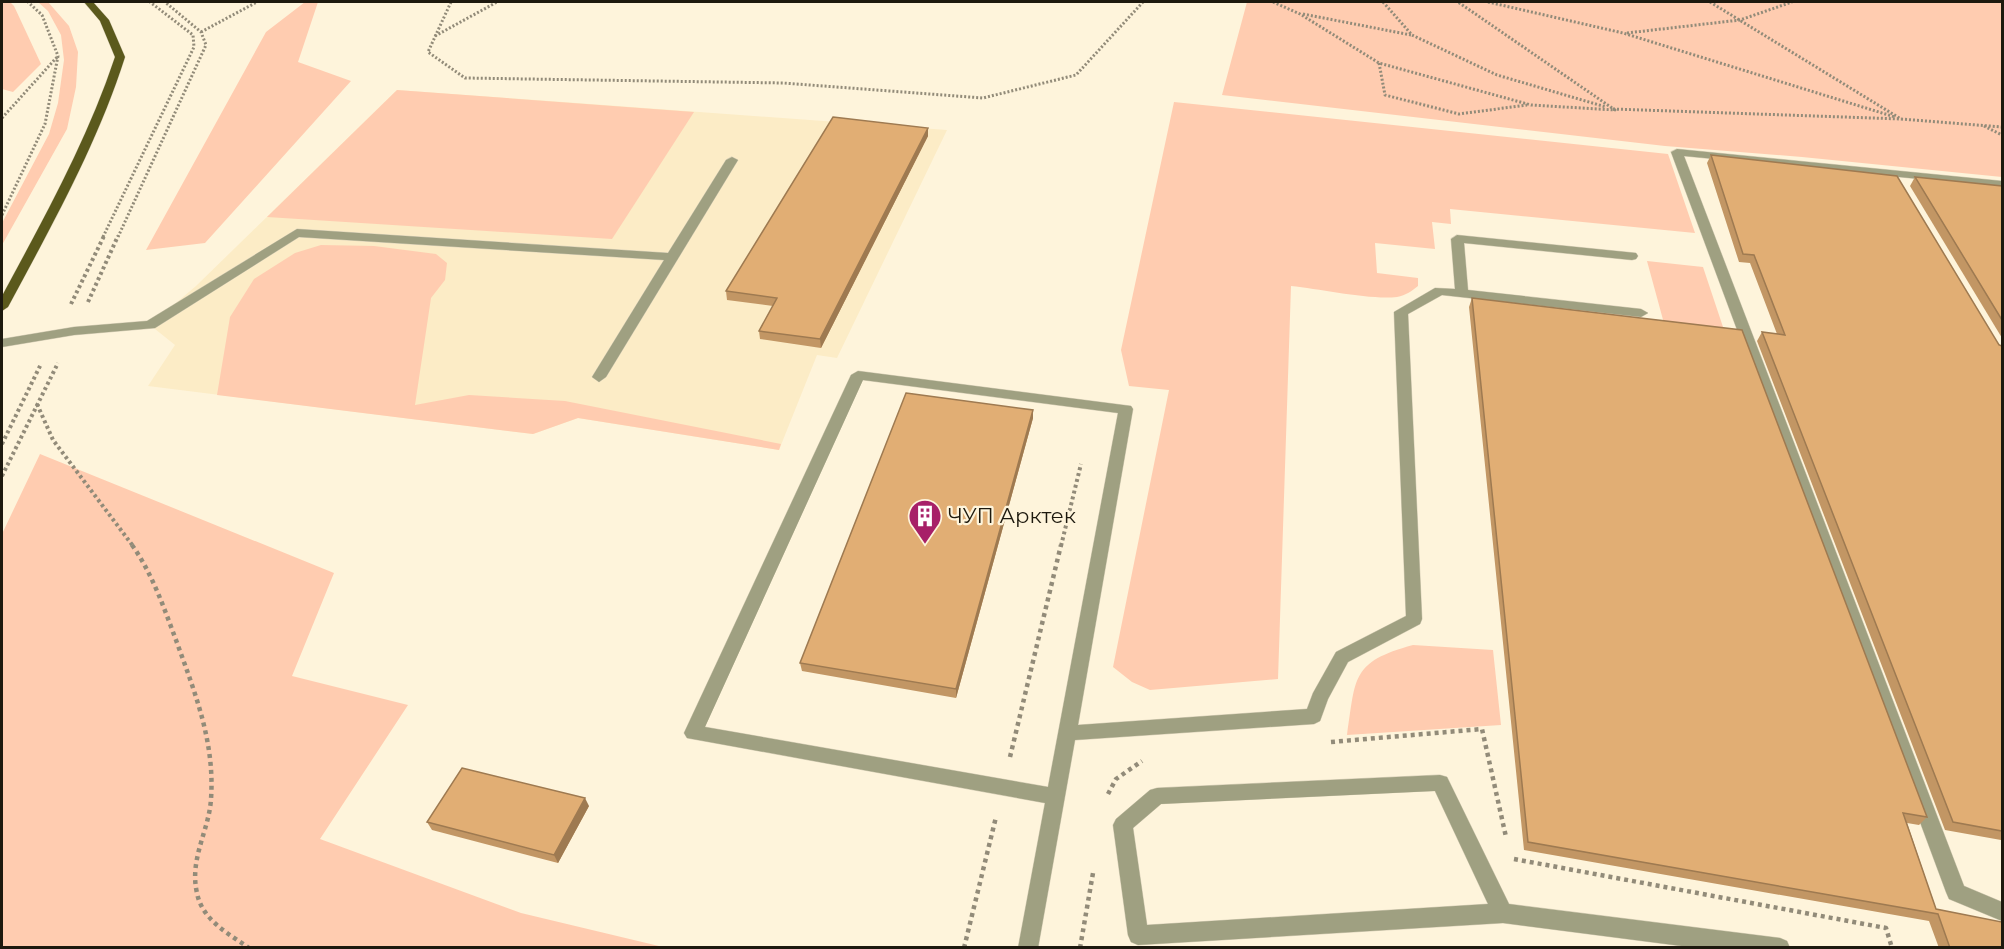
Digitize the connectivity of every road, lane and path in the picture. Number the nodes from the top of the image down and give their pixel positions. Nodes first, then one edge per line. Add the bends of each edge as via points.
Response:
1 (28, 2) edge
2 (88, 2) edge
3 (150, 2) edge
4 (165, 2) edge
5 (257, 2) edge
6 (451, 2) edge
7 (497, 2) edge
8 (1143, 2) edge
9 (1273, 2) edge
10 (1383, 2) edge
11 (1458, 2) edge
12 (1488, 2) edge
13 (1710, 2) edge
14 (1792, 2) edge
15 (1300, 14) junction
16 (1740, 20) junction
17 (201, 32) junction
18 (1623, 33) junction
19 (1412, 35) junction
20 (435, 37) junction
21 (58, 56) junction
22 (1379, 63) junction
23 (1531, 105) junction
24 (1614, 110) junction
25 (2, 118) edge
26 (1901, 119) junction
27 (1982, 125) junction
28 (2002, 127) edge
29 (2002, 135) edge
30 (732, 160) dead end
31 (2002, 184) edge
32 (2, 215) edge
33 (1632, 256) dead end
34 (672, 257) junction
35 (1462, 294) junction
36 (2, 307) edge
37 (1641, 313) dead end
38 (74, 331) junction
39 (56, 334) junction
40 (2, 344) edge
41 (599, 377) dead end
42 (37, 404) junction
43 (2, 444) edge
44 (1082, 463) dead end
45 (2, 476) edge
46 (1068, 733) junction
47 (1003, 787) junction
48 (1057, 797) junction
49 (2002, 912) edge
50 (1503, 913) junction
51 (249, 948) edge
52 (964, 948) edge
53 (1028, 948) edge
54 (1780, 948) edge

1 - 21 path via 42,15
2 - 36 main road via 104,20 120,57 105,103 71,178
3 - 39 path via 193,35 194,47
4 - 17 path
5 - 17 path
6 - 20 path
7 - 20 path
8 - 20 path via 1076,75 983,98 783,84 465,78 428,52
9 - 15 path
10 - 19 path
11 - 24 path
12 - 18 path
13 - 16 path
14 - 16 path
15 - 19 path
15 - 22 path
16 - 18 path
16 - 26 path
17 - 38 path via 206,45
18 - 26 path
19 - 24 path via 1497,75
21 - 25 path
21 - 32 path via 45,124
22 - 23 path
22 - 23 path via 1385,95 1459,114
23 - 24 path
24 - 26 path
26 - 27 path
27 - 28 path
27 - 29 path
30 - 34 lane
31 - 49 lane via 1897,178 1677,152 1956,892
33 - 35 lane via 1457,239
34 - 38 lane via 297,233 150,325
34 - 41 lane
35 - 37 lane
35 - 46 lane via 1440,291 1401,312 1414,619 1342,657 1319,698 1314,716
38 - 39 lane
38 - 42 path
39 - 40 lane
39 - 43 path
42 - 45 path
42 - 51 path via 53,440 137,552 161,598 203,713 212,762 211,802 199,843 195,880 198,896 214,924
44 - 47 path
46 - 47 lane via 1126,409 858,375 693,733
46 - 48 lane
47 - 48 lane
47 - 52 path
48 - 53 lane
50 - 50 lane via 1138,935 1123,825 1157,796 1440,783
50 - 54 lane

